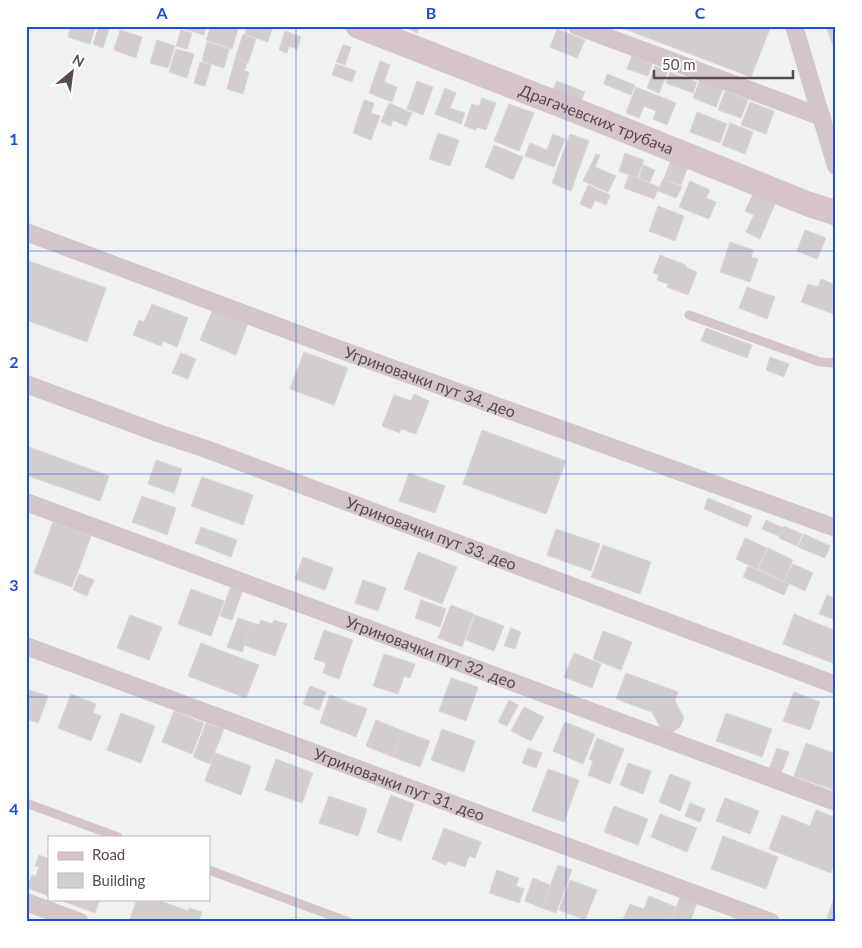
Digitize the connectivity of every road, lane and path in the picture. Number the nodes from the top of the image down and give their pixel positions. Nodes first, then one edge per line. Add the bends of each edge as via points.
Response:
1 (358, 26) edge
2 (577, 26) edge
3 (794, 26) edge
4 (822, 117) junction
5 (836, 166) edge
6 (836, 214) edge
7 (26, 232) edge
8 (689, 315) dead end
9 (836, 361) edge
10 (26, 384) edge
11 (26, 502) edge
12 (836, 528) edge
13 (26, 646) edge
14 (836, 685) edge
15 (836, 802) edge
16 (26, 803) edge
17 (115, 836) edge
18 (210, 870) edge
19 (26, 902) edge
20 (80, 922) edge
21 (349, 922) edge
22 (771, 922) edge

1 - 6 street, Драгачевских трубача
2 - 4 street
3 - 4 street
4 - 5 street
7 - 12 street, Угриновачки пут 34. део via 333,347
8 - 9 lane via 820,362
10 - 14 street, Угриновачки пут 33. део
11 - 15 street, Угриновачки пут 32. део
13 - 22 street, Угриновачки пут 31. део
16 - 17 lane
18 - 21 lane
19 - 20 street

